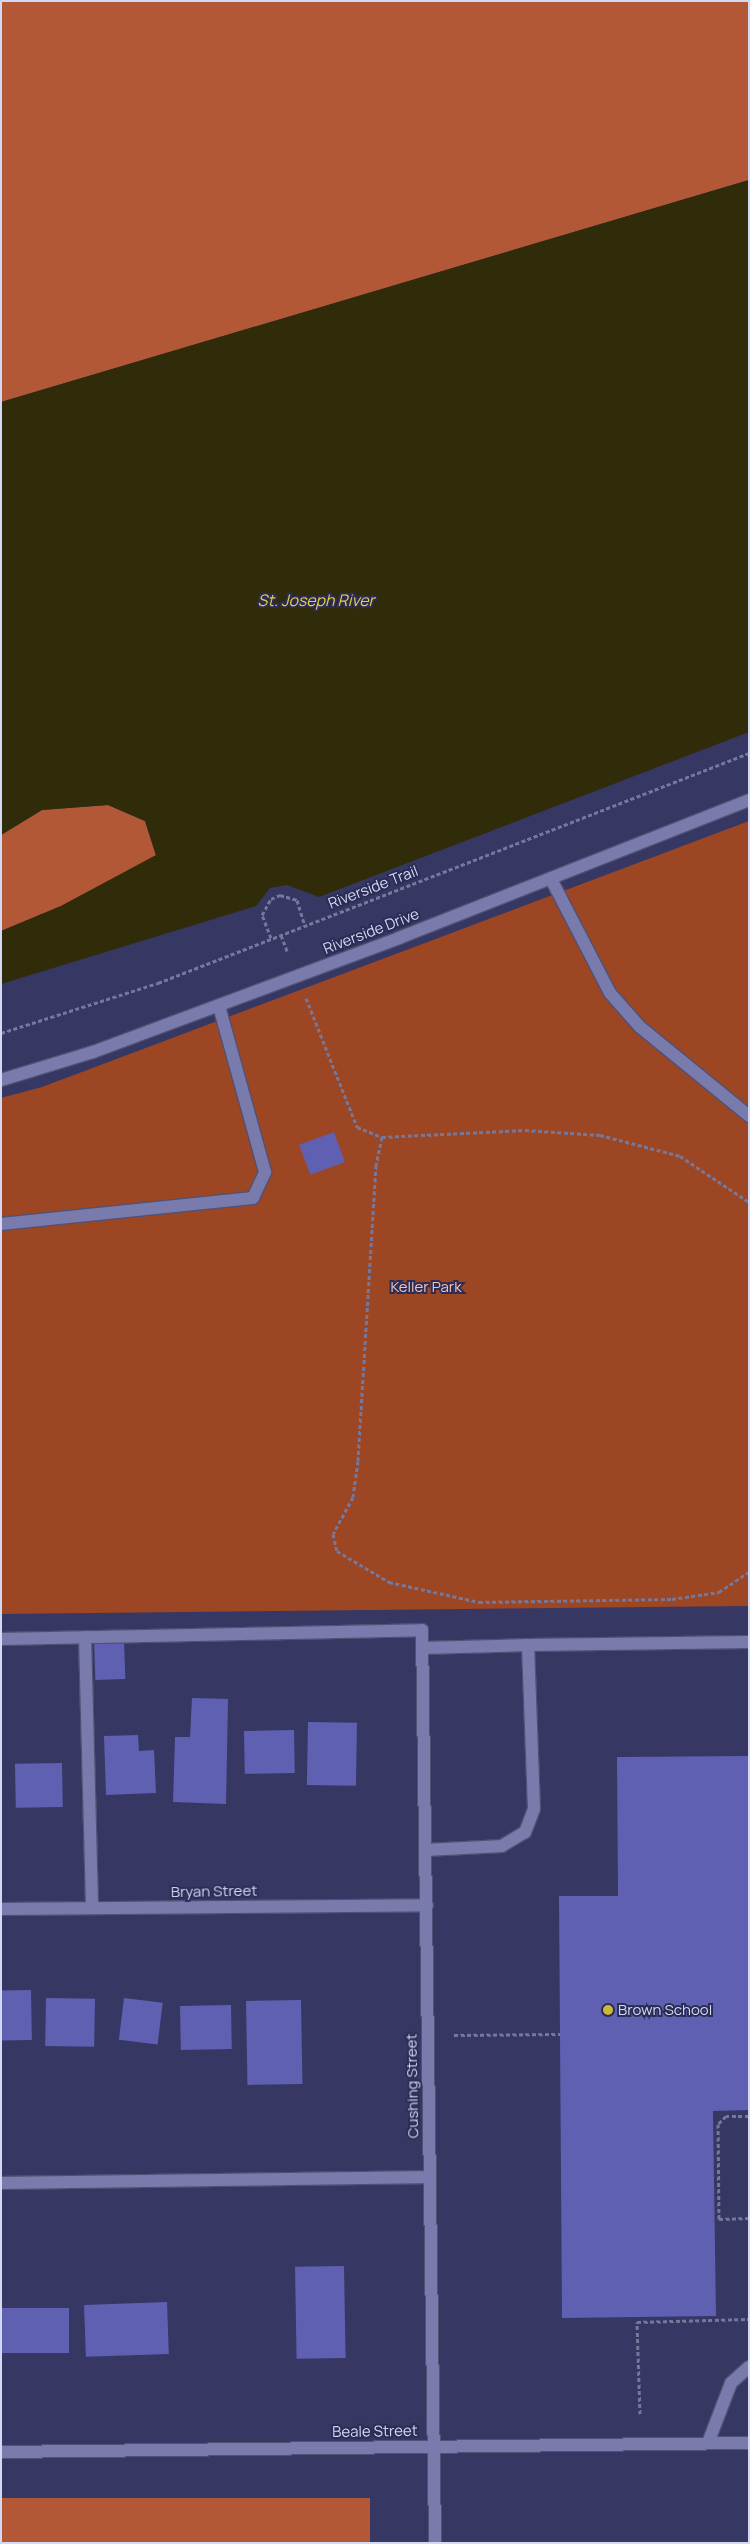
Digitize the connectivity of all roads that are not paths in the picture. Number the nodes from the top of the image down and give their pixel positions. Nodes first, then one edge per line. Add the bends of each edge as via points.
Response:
1 (749, 800) edge
2 (551, 879) junction
3 (219, 1006) junction
4 (1, 1080) edge
5 (749, 1116) edge
6 (1, 1224) edge
7 (85, 1637) junction
8 (1, 1639) edge
9 (749, 1642) edge
10 (528, 1645) junction
11 (422, 1648) junction
12 (426, 1850) junction
13 (427, 1905) junction
14 (1, 1908) edge
15 (92, 1908) junction
16 (429, 2177) junction
17 (1, 2183) edge
18 (749, 2367) edge
19 (708, 2443) junction
20 (749, 2443) edge
21 (434, 2447) junction
22 (1, 2452) edge
23 (435, 2543) edge

1 - 2 street, Riverside Drive
2 - 3 street, Riverside Drive
2 - 5 street via 610,993 640,1027
3 - 4 street, Riverside Drive
3 - 6 street via 265,1172 253,1198
7 - 8 street
7 - 11 street, Cushing Street via 422,1630
7 - 15 street
9 - 10 street
10 - 11 street
10 - 12 street via 534,1809 525,1832 488,1850
11 - 12 street, Cushing Street
12 - 13 street, Cushing Street
13 - 15 street, Bryan Street
13 - 16 street, Cushing Street
14 - 15 street, Bryan Street
16 - 17 street
16 - 21 street, Cushing Street
18 - 19 street via 731,2383
19 - 20 street, Beale Street
19 - 21 street, Beale Street
21 - 22 street, Beale Street
21 - 23 street, Cushing Street

